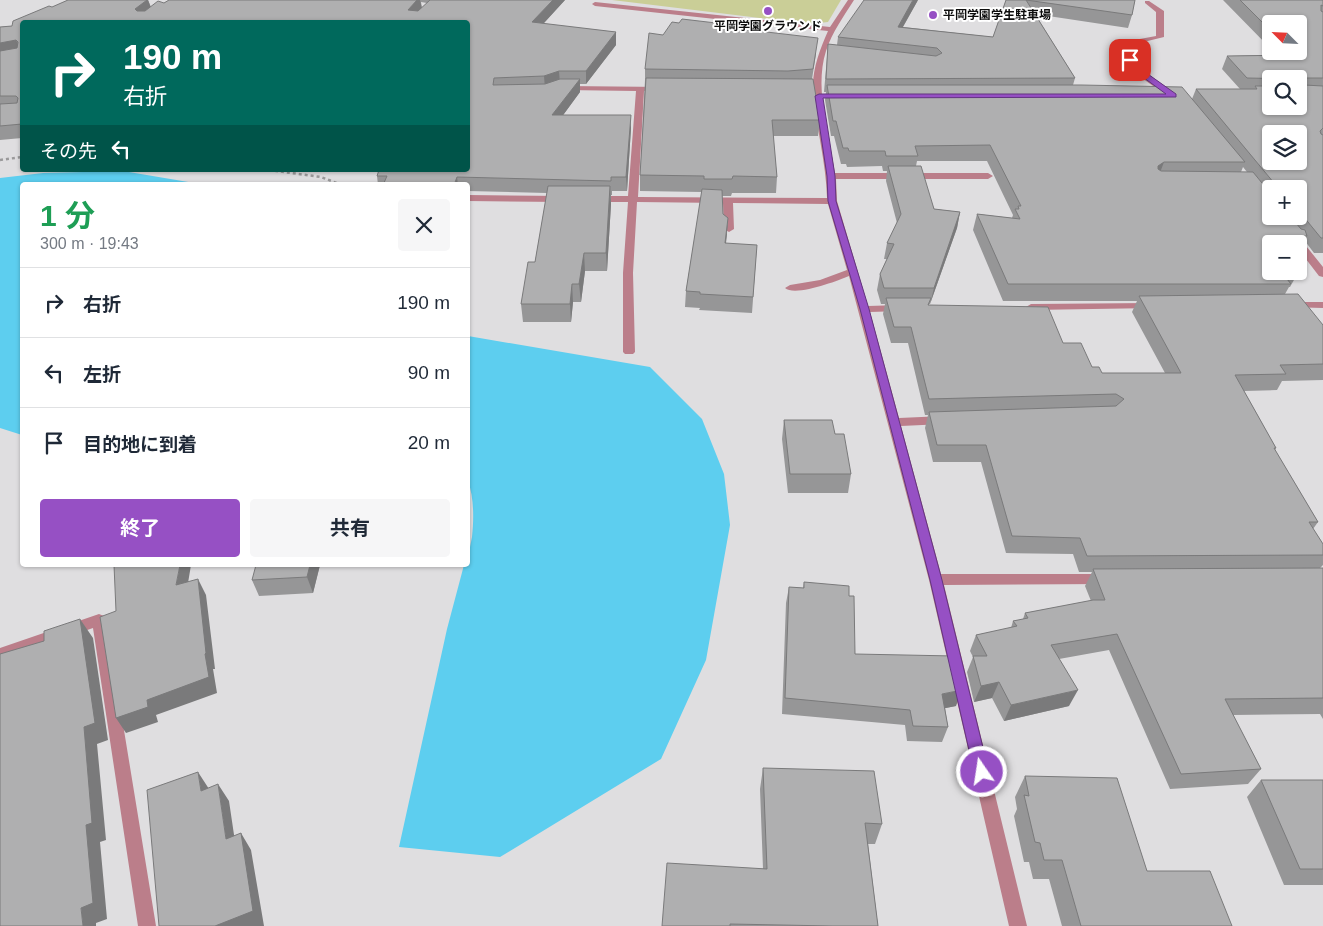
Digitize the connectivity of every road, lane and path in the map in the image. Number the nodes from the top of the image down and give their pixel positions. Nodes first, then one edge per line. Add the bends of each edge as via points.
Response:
1 (851, 0) edge
2 (1146, 2) dead end
3 (594, 4) dead end
4 (832, 29) junction
5 (822, 52) junction
6 (831, 54) edge
7 (640, 89) junction
8 (670, 89) edge
9 (553, 90) edge
10 (1154, 96) edge
11 (1174, 96) junction
12 (1184, 103) edge
13 (20, 157) edge
14 (0, 160) edge
15 (284, 172) edge
16 (831, 176) junction
17 (988, 176) dead end
18 (334, 182) edge
19 (470, 198) edge
20 (633, 200) junction
21 (728, 200) junction
22 (832, 201) junction
23 (1283, 225) edge
24 (729, 229) edge
25 (853, 271) junction
26 (1323, 274) edge
27 (790, 288) dead end
28 (1283, 305) edge
29 (1323, 305) edge
30 (1164, 306) edge
31 (1024, 307) edge
32 (914, 308) edge
33 (864, 309) junction
34 (629, 352) dead end
35 (953, 420) edge
36 (894, 422) junction
37 (1124, 579) edge
38 (936, 580) junction
39 (0, 654) edge
40 (147, 926) edge
41 (1018, 926) edge

1 - 4 street
2 - 11 street via 1160,11 1160,37 1118,45 1142,74
3 - 4 street
4 - 5 street
5 - 6 street
5 - 16 street via 819,93
7 - 8 street
7 - 9 street
7 - 20 street
10 - 11 street
11 - 12 street via 1179,96
13 - 14 path
15 - 18 path
16 - 17 street
16 - 22 street
19 - 20 street
20 - 21 street
20 - 34 street via 628,273
21 - 22 street
21 - 24 street
22 - 25 street
23 - 26 street
25 - 27 street via 822,283
25 - 33 street
28 - 29 street
30 - 31 street
32 - 33 street
33 - 36 street
35 - 36 street
36 - 38 street
37 - 38 street
38 - 41 street
39 - 40 street via 99,620

